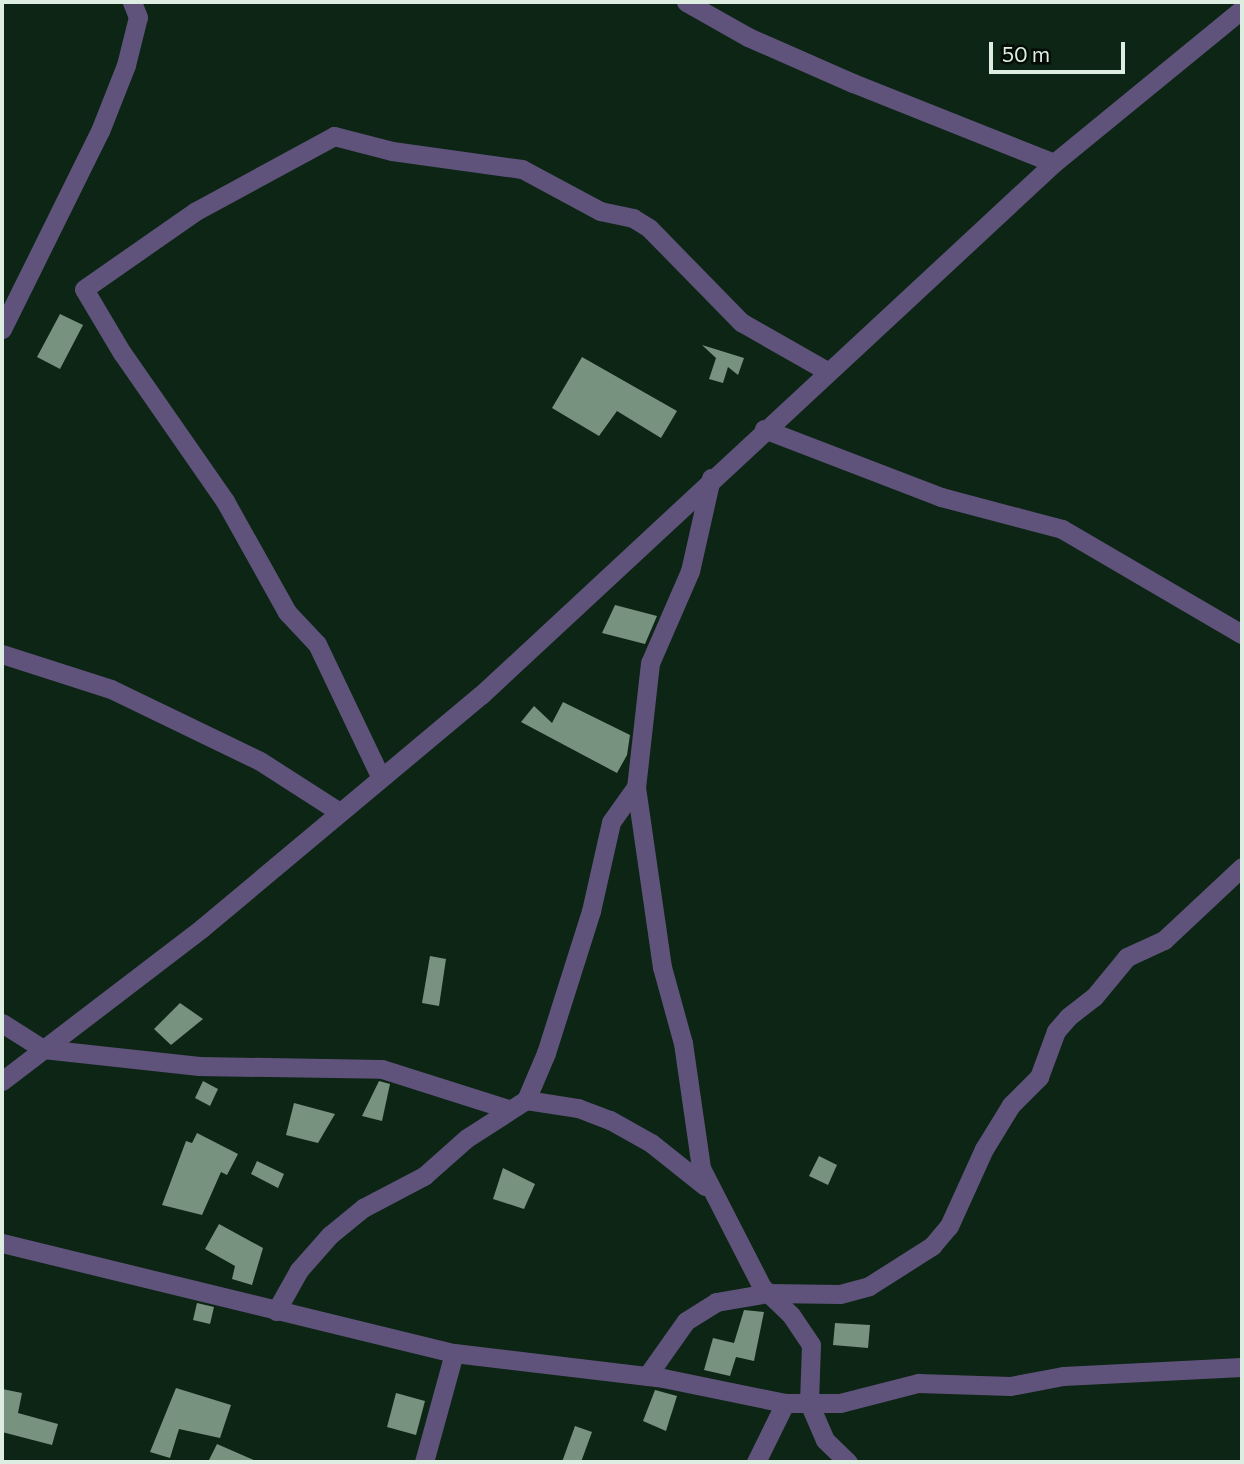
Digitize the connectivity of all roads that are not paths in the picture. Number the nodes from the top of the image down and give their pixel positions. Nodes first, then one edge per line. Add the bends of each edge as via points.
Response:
1 (132, 2) edge
2 (686, 2) edge
3 (1242, 9) edge
4 (1054, 163) junction
5 (2, 328) edge
6 (827, 371) junction
7 (764, 429) junction
8 (711, 478) junction
9 (1242, 634) edge
10 (2, 654) edge
11 (380, 776) junction
12 (636, 787) junction
13 (338, 811) junction
14 (1242, 867) edge
15 (2, 1023) edge
16 (43, 1049) junction
17 (2, 1081) edge
18 (526, 1100) junction
19 (508, 1108) junction
20 (711, 1192) junction
21 (2, 1243) edge
22 (768, 1293) junction
23 (276, 1311) junction
24 (454, 1353) junction
25 (1242, 1367) edge
26 (647, 1376) junction
27 (785, 1403) junction
28 (809, 1404) junction
29 (424, 1462) edge
30 (756, 1462) edge
31 (848, 1462) edge

1 - 5 street via 138,17 127,65 100,131
2 - 4 street via 748,37 841,78
3 - 4 street
4 - 6 street
6 - 7 street
6 - 11 street via 741,322 649,228 633,218 600,211 522,169 392,151 334,136 196,211 84,289 122,353 225,500 287,612 317,644
7 - 8 street
7 - 9 street via 941,497 1062,529
8 - 11 street via 481,695
8 - 12 street via 690,571 650,663
10 - 13 street via 110,689 260,761
11 - 13 street
12 - 18 street via 611,822 591,911 546,1053
12 - 20 street via 662,967 683,1043 701,1168
13 - 16 street via 202,928
14 - 22 street via 1164,940 1128,957 1094,997 1056,1031 1039,1077 1000,1122 949,1226 932,1246 869,1286 839,1294
15 - 16 street
16 - 17 street
16 - 19 street via 200,1066 382,1069
18 - 19 street
18 - 20 street via 578,1108 610,1120 651,1143
19 - 23 street via 424,1176 363,1208 330,1236 299,1270
20 - 22 street
21 - 23 street
22 - 26 street via 716,1302 686,1321
22 - 28 street via 791,1315 811,1345
23 - 24 street
24 - 26 street
24 - 29 street
25 - 28 street via 1063,1376 1010,1386 918,1383 840,1403
26 - 27 street
27 - 28 street
27 - 30 street
28 - 31 street via 825,1440

